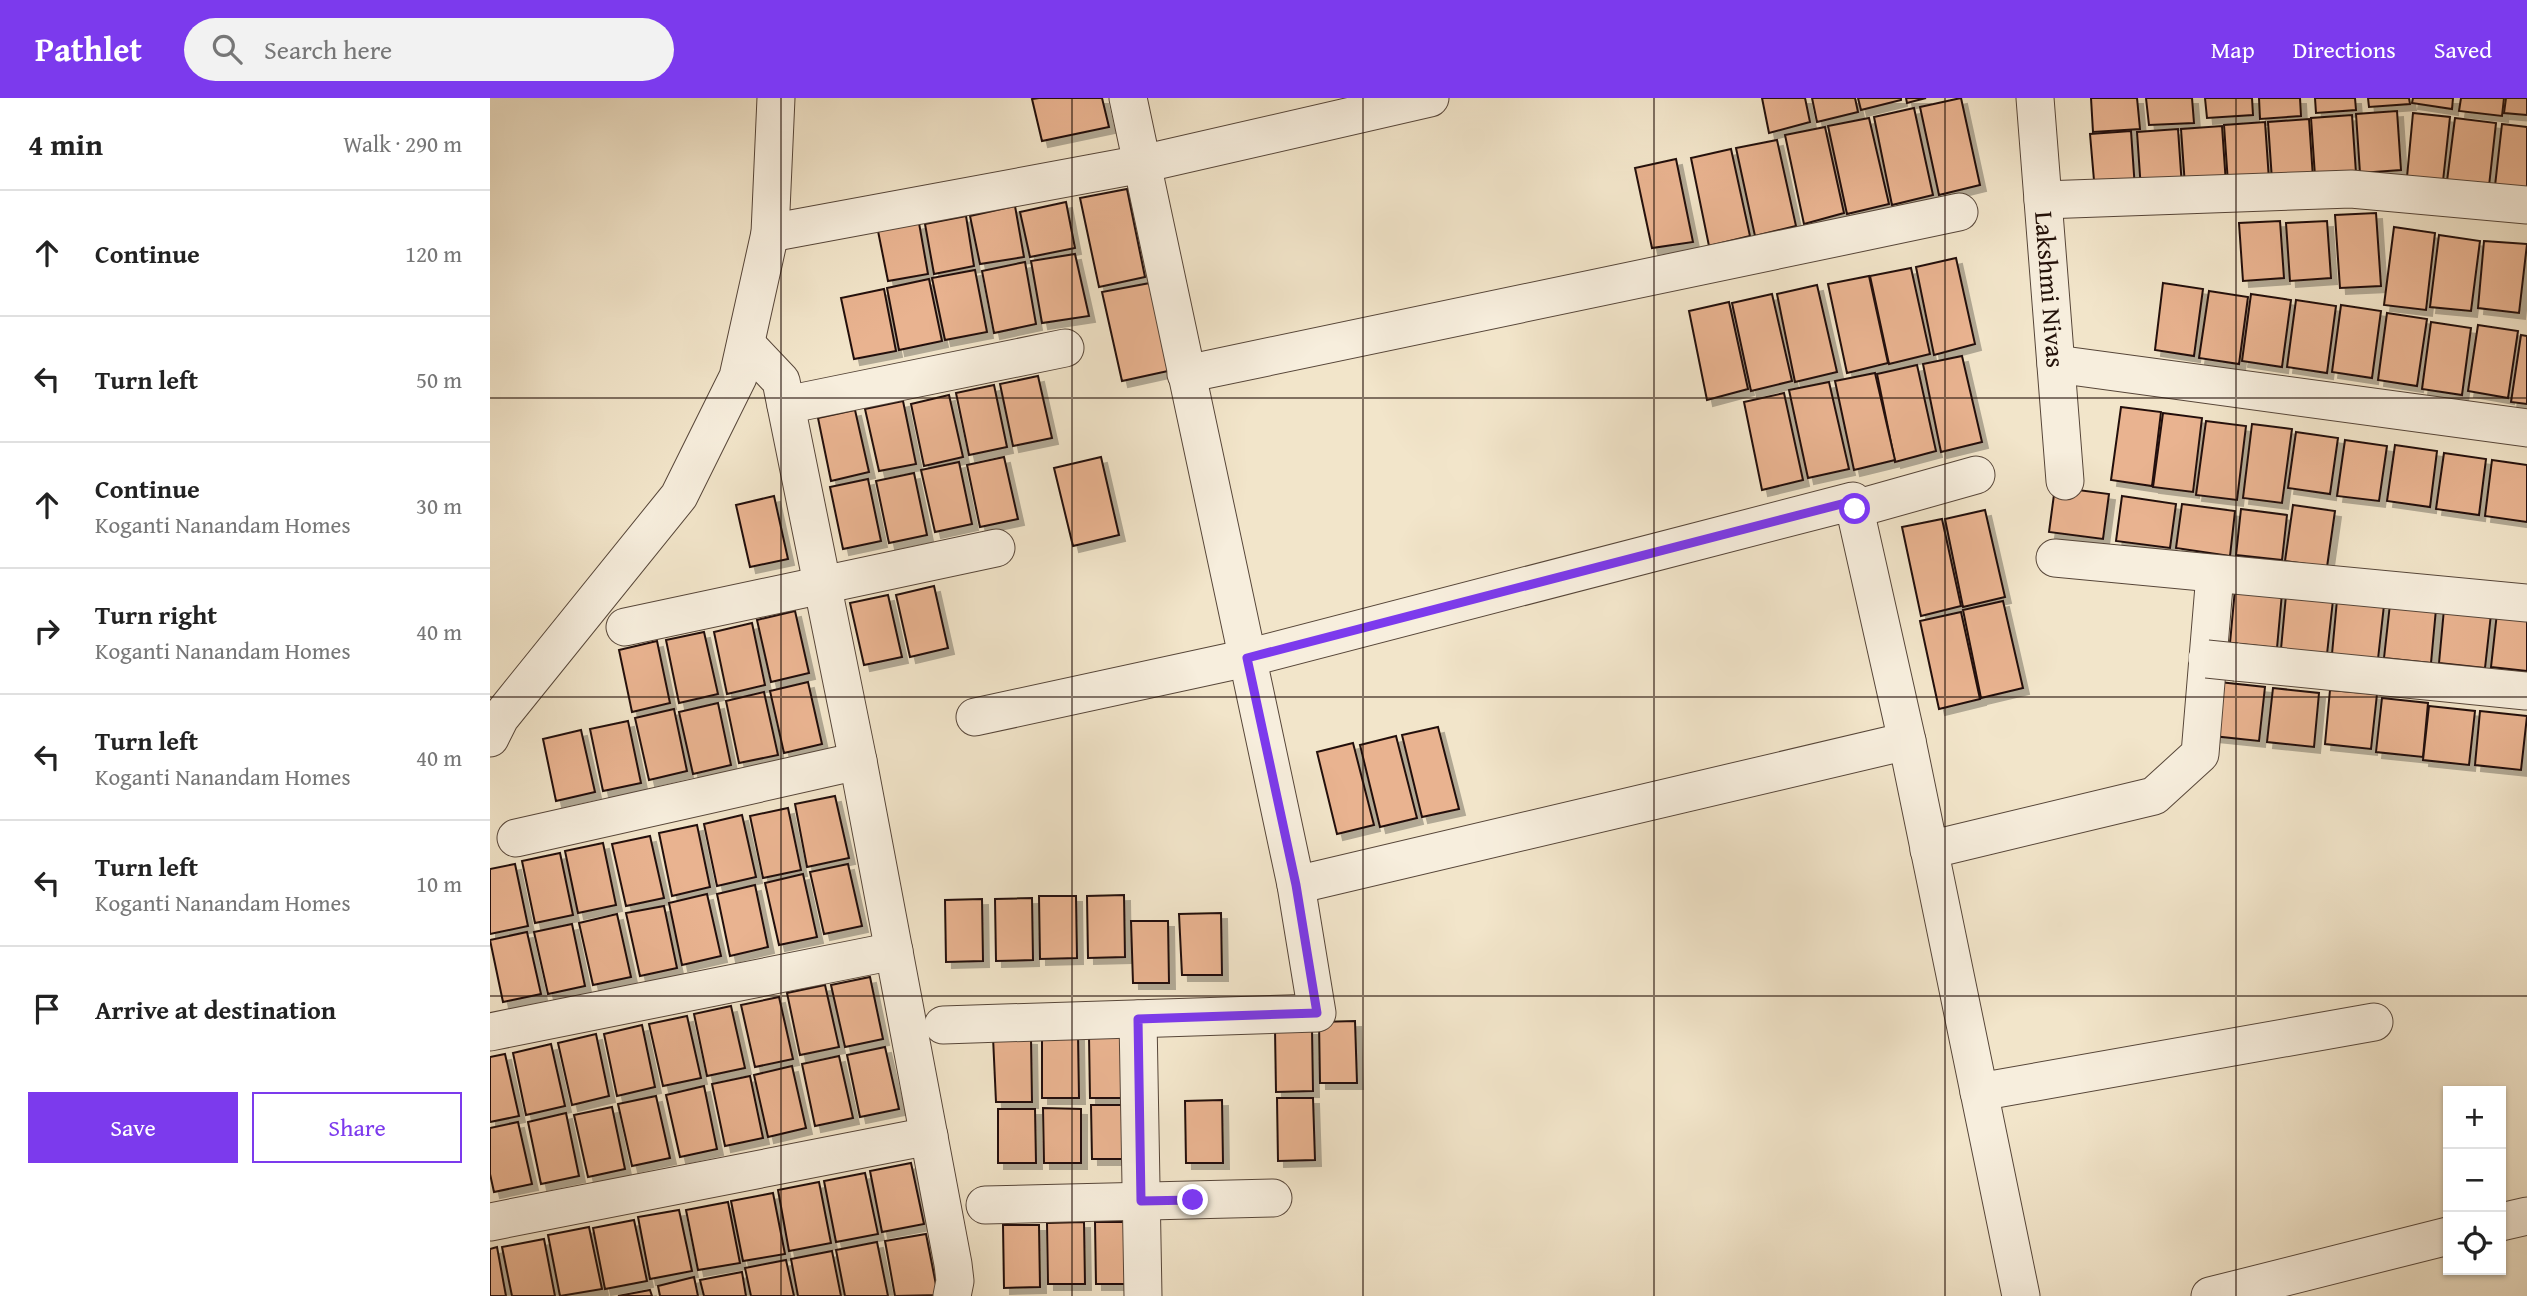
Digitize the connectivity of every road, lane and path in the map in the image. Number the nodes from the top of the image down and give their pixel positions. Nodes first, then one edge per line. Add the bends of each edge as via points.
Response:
1 (776, 98) edge
2 (1128, 98) edge
3 (1430, 98) edge
4 (2035, 98) edge
5 (1142, 164) junction
6 (2043, 200) junction
7 (2527, 205) edge
8 (1959, 212) dead end
9 (770, 233) junction
10 (746, 344) junction
11 (1065, 348) dead end
12 (2056, 364) junction
13 (1186, 374) junction
14 (786, 405) junction
15 (2527, 428) edge
16 (1976, 475) dead end
17 (2065, 481) dead end
18 (1855, 509) junction
19 (996, 548) dead end
20 (2055, 558) dead end
21 (2215, 574) junction
22 (823, 586) junction
23 (2527, 603) edge
24 (625, 627) dead end
25 (1247, 658) junction
26 (2221, 660) dead end
27 (2526, 691) edge
28 (975, 718) dead end
29 (490, 738) edge
30 (1907, 741) junction
31 (858, 761) junction
32 (516, 838) dead end
33 (1929, 850) junction
34 (1296, 885) junction
35 (894, 951) junction
36 (1138, 1019) junction
37 (2374, 1022) dead end
38 (943, 1025) dead end
39 (490, 1032) edge
40 (1979, 1093) junction
41 (929, 1136) junction
42 (1273, 1198) dead end
43 (1141, 1201) junction
44 (985, 1205) dead end
45 (2527, 1216) edge
46 (490, 1222) edge
47 (2506, 1222) edge
48 (2443, 1237) edge
49 (952, 1296) edge
50 (1143, 1296) edge
51 (2021, 1296) edge
52 (2210, 1296) edge

1 - 9 street
2 - 5 street
3 - 5 street
4 - 6 street, Lakshmi Nivas
5 - 9 street
5 - 13 street
6 - 7 street via 2351,189
6 - 12 street, Lakshmi Nivas
8 - 13 street
9 - 10 street
10 - 14 street via 781,381
10 - 29 street via 738,377 679,496 500,719
11 - 14 street
12 - 15 street
12 - 17 street, Lakshmi Nivas
13 - 25 street
14 - 22 street
16 - 18 street
18 - 25 street via 1853,501
18 - 30 street
19 - 22 street
20 - 21 street
21 - 23 street
21 - 33 street via 2200,754 2154,796
22 - 24 street
22 - 31 street
25 - 28 street
25 - 34 street
26 - 27 street
30 - 33 street
30 - 34 street
31 - 32 street
31 - 35 street
33 - 40 street
34 - 36 street via 1317,1013
35 - 39 street
35 - 41 street
36 - 38 street
36 - 43 street
37 - 40 street
40 - 51 street
41 - 46 street
41 - 49 street via 953,1264
42 - 43 street
43 - 44 street
43 - 50 street
45 - 47 street
48 - 52 street

